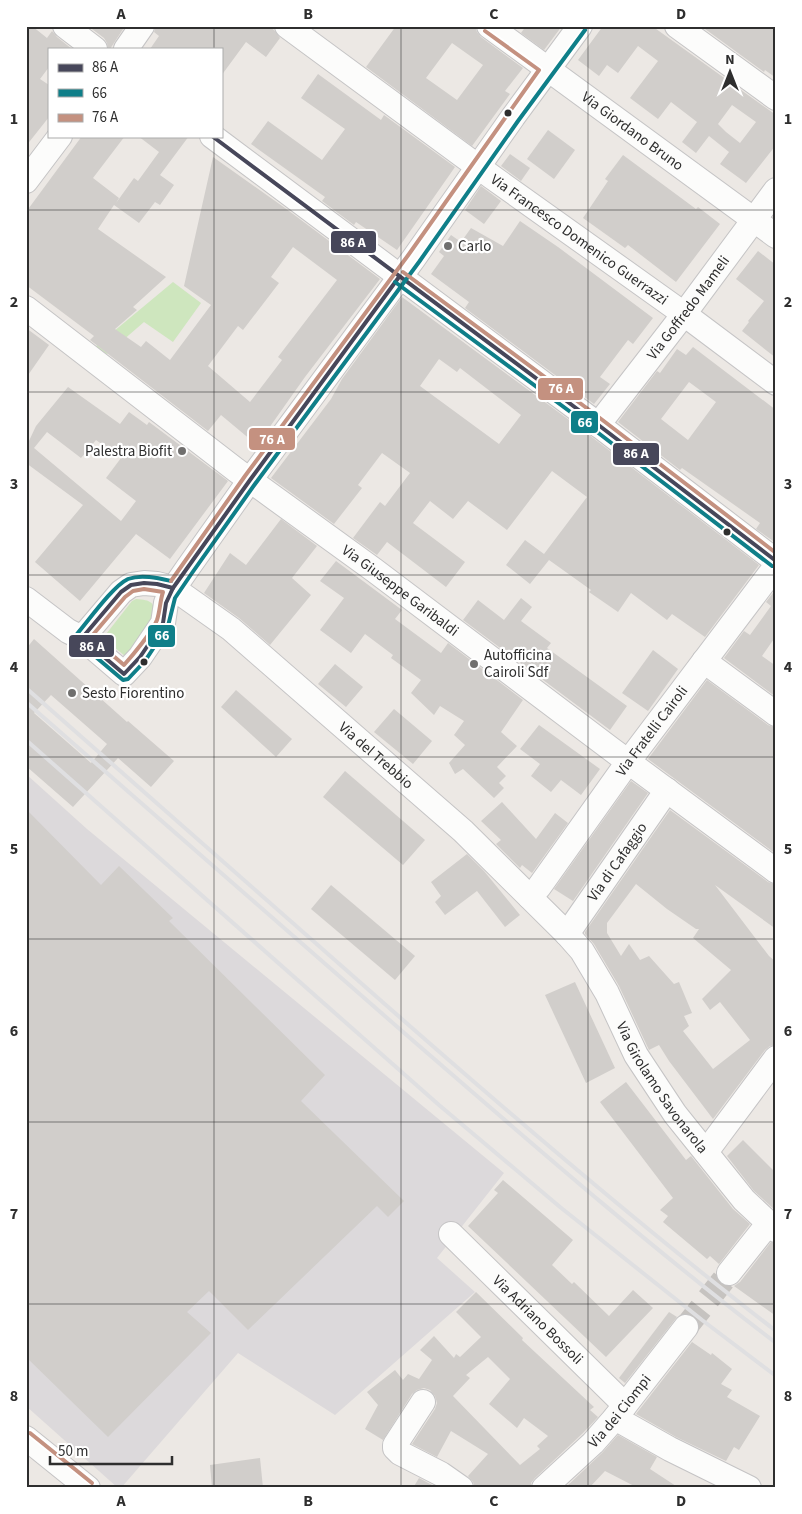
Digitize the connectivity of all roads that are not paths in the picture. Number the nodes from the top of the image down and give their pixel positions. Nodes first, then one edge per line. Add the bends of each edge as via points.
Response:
1 (65, 26) edge
2 (142, 26) edge
3 (288, 26) edge
4 (489, 26) edge
5 (580, 26) edge
6 (677, 26) edge
7 (94, 48) edge
8 (127, 48) edge
9 (548, 69) junction
10 (776, 98) edge
11 (58, 138) edge
12 (215, 138) edge
13 (478, 166) junction
14 (26, 181) edge
15 (776, 190) edge
16 (754, 219) junction
17 (776, 236) edge
18 (399, 277) junction
19 (26, 308) edge
20 (684, 314) junction
21 (776, 383) edge
22 (598, 426) junction
23 (250, 480) junction
24 (776, 561) edge
25 (776, 566) edge
26 (173, 588) junction
27 (26, 599) edge
28 (82, 638) junction
29 (704, 661) junction
30 (776, 714) edge
31 (628, 762) junction
32 (667, 790) junction
33 (776, 871) edge
34 (530, 897) junction
35 (567, 934) junction
36 (776, 1058) edge
37 (706, 1152) junction
38 (772, 1227) edge
39 (451, 1234) dead end
40 (729, 1273) tunnel mouth
41 (686, 1327) tunnel mouth
42 (423, 1402) dead end
43 (620, 1412) junction
44 (26, 1438) edge
45 (88, 1488) edge
46 (461, 1488) edge
47 (544, 1488) edge
48 (749, 1488) edge

1 - 7 street
2 - 8 street
3 - 13 street, Via Francesco Domenico Guerrazzi
4 - 9 street, Via Giordano Bruno
5 - 9 street
6 - 10 street
9 - 13 street
9 - 16 street, Via Giordano Bruno
11 - 14 street
12 - 18 street
13 - 18 street
13 - 20 street, Via Francesco Domenico Guerrazzi
15 - 16 street, Via Goffredo Mameli
16 - 17 street, Via Giordano Bruno
16 - 20 street, Via Goffredo Mameli
18 - 22 street
18 - 23 street
19 - 23 street, Via Giuseppe Garibaldi
20 - 21 street, Via Francesco Domenico Guerrazzi
20 - 22 street, Via Goffredo Mameli
22 - 24 street
23 - 26 street
23 - 31 street, Via Giuseppe Garibaldi
25 - 29 street, Via Fratelli Cairoli
26 - 28 street via 144,583 131,586 121,592
26 - 28 street via 166,603 163,623 124,674
26 - 34 street, Via del Trebbio via 258,652 463,830
27 - 28 street
29 - 30 street
29 - 31 street, Via Fratelli Cairoli
31 - 32 street, Via Giuseppe Garibaldi
31 - 34 street, Via Fratelli Cairoli
32 - 33 street, Via Giuseppe Garibaldi
32 - 35 street, Via di Cafaggio
34 - 35 street, Via del Trebbio
35 - 37 street, Via Girolamo Savonarola via 582,951 607,993 636,1055 675,1114
36 - 37 street
37 - 38 street, Via Girolamo Savonarola via 744,1200
38 - 40 street
39 - 43 street, Via Adriano Bossoli
41 - 43 street, Via dei Ciompi
42 - 46 street via 396,1448
43 - 47 street, Via dei Ciompi
43 - 48 street, Via Adriano Bossoli via 670,1449
44 - 45 street

